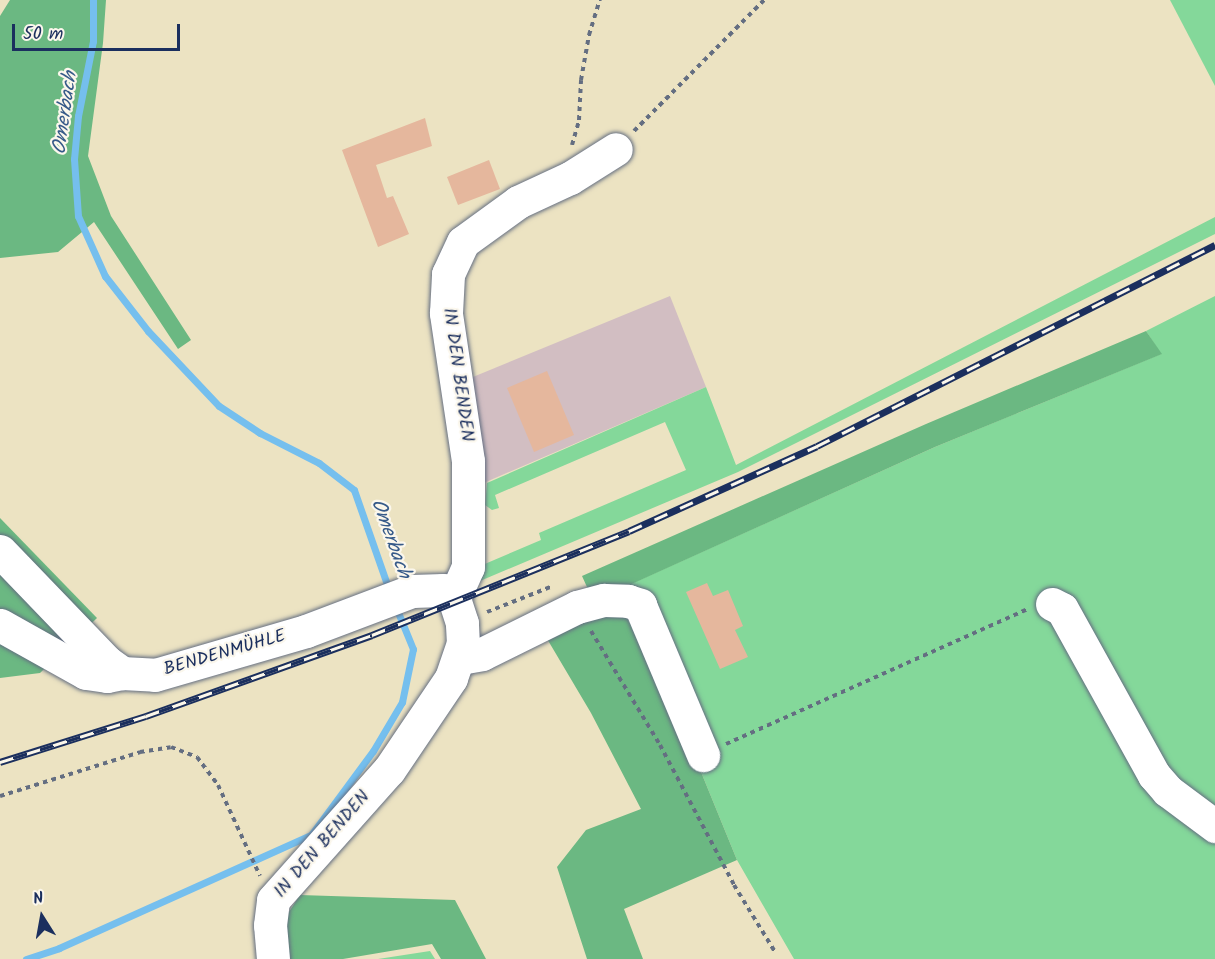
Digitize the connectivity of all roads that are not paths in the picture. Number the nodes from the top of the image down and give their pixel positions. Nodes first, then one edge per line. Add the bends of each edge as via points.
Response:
1 (616, 149) road end
2 (0, 551) edge
3 (440, 600) junction
4 (1052, 604) road end
5 (0, 625) edge
6 (460, 658) junction
7 (122, 673) junction
8 (703, 755) road end
9 (1215, 826) edge
10 (273, 959) edge

1 - 3 street, IN DEN BENDEN via 570,178 518,202 463,242 448,274 446,313 468,460 468,567
2 - 7 street via 106,662
3 - 6 street, IN DEN BENDEN
3 - 7 street, BENDENMÜHLE via 364,610 155,675
4 - 9 street via 1062,609 1154,775 1168,791
5 - 7 street, BENDENMÜHLE via 86,673
6 - 8 street via 482,654 568,595 640,605
6 - 10 street, IN DEN BENDEN via 451,678 389,770 273,900

